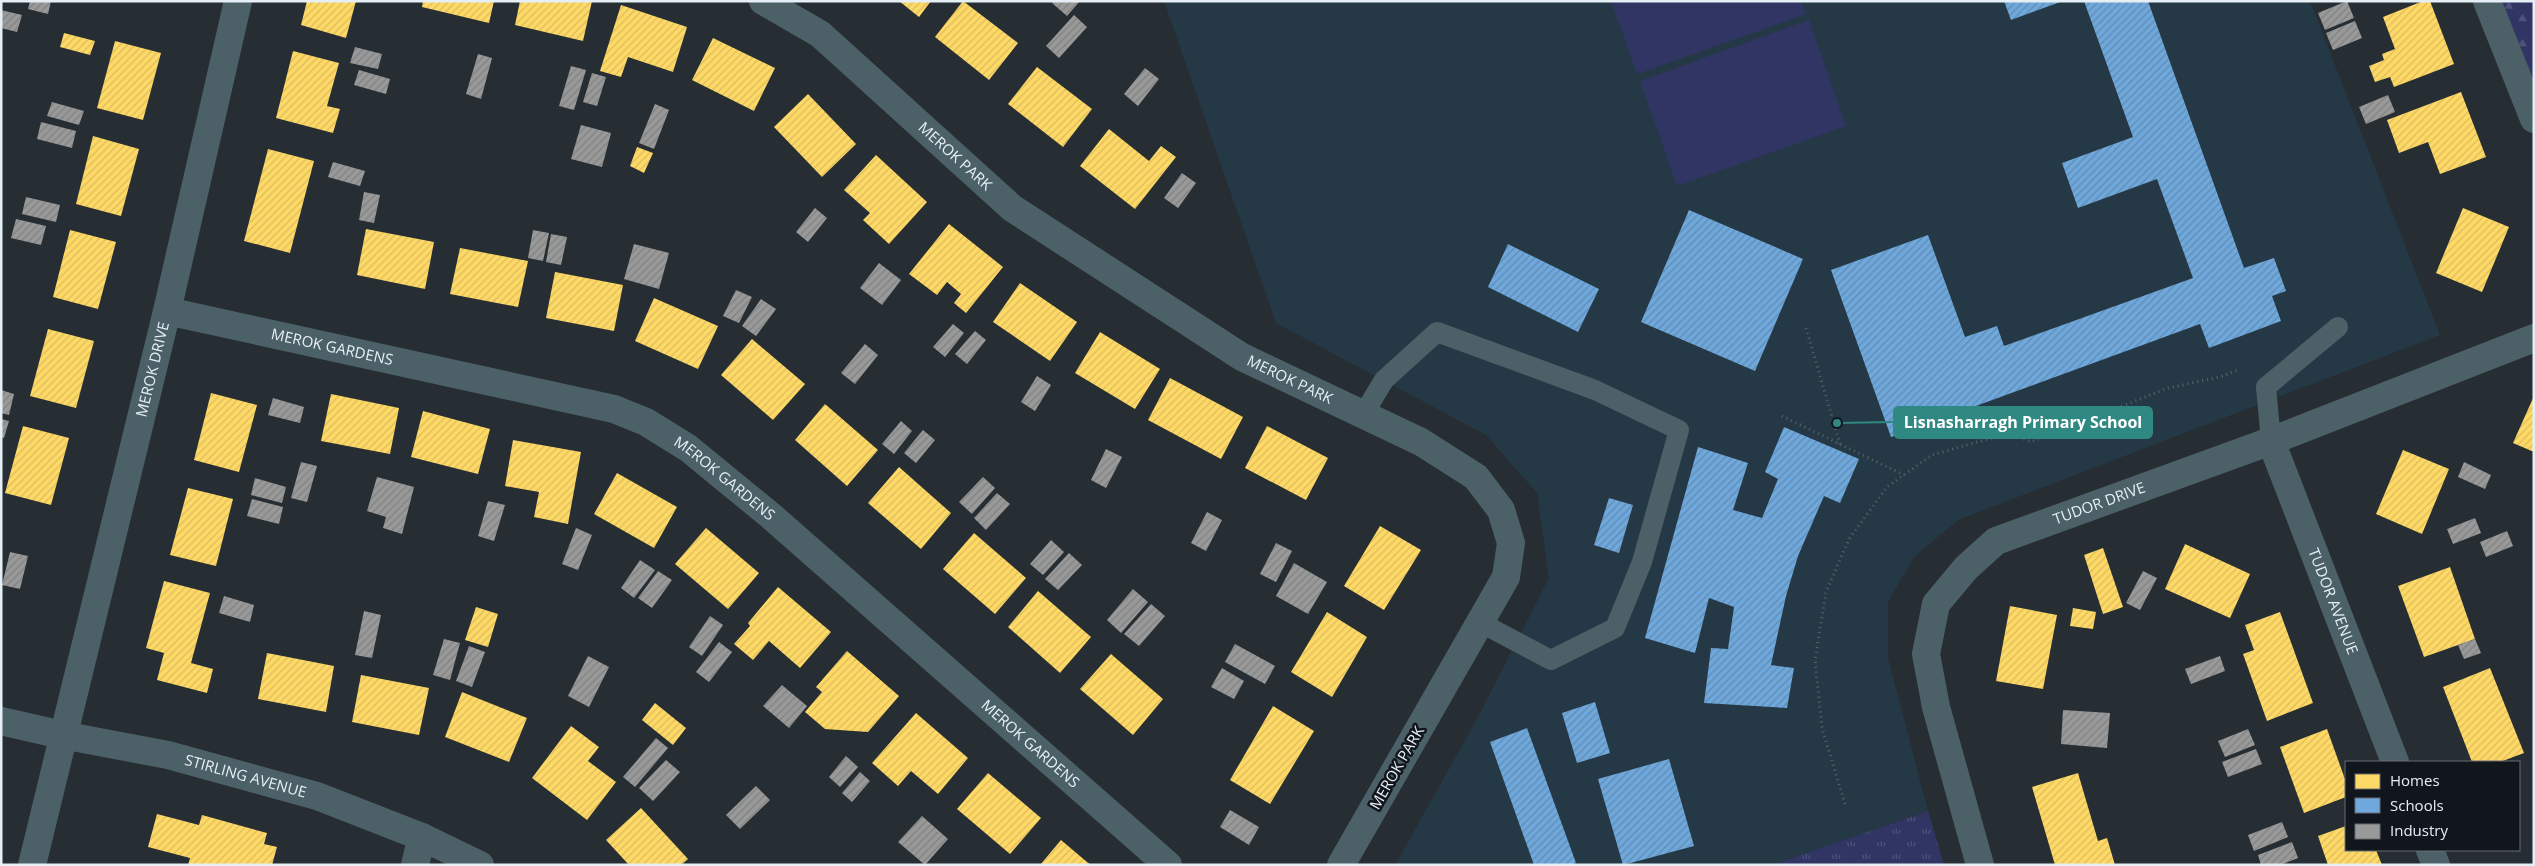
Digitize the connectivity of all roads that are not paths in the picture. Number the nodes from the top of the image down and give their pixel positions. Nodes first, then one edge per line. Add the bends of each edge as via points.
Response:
1 (238, 1) edge
2 (763, 1) edge
3 (2487, 1) edge
4 (2534, 120) edge
5 (167, 310) junction
6 (2338, 328) dead end
7 (2534, 338) edge
8 (1364, 415) junction
9 (2271, 441) junction
10 (1481, 623) junction
11 (1, 721) edge
12 (62, 735) junction
13 (2395, 761) edge
14 (422, 837) junction
15 (2430, 851) edge
16 (32, 865) edge
17 (415, 865) edge
18 (480, 865) edge
19 (1168, 865) edge
20 (1341, 865) edge
21 (1980, 865) edge
22 (2436, 865) edge

1 - 5 street, MEROK DRIVE
2 - 8 street, MEROK PARK via 820,34 1012,208 1242,357
3 - 4 street
5 - 12 street, MEROK DRIVE
5 - 19 street, MEROK GARDENS via 614,409 646,422 688,448 771,516
6 - 9 lane via 2266,387
7 - 9 street, TUDOR DRIVE
8 - 10 street, MEROK PARK via 1421,442 1476,477 1501,510 1511,544 1506,578
8 - 10 lane via 1384,380 1437,332 1595,390 1679,430 1642,562 1615,628 1552,660
9 - 13 street, TUDOR AVENUE
9 - 21 street, TUDOR DRIVE via 1996,541 1966,568 1936,604 1926,654 1936,706
10 - 20 street, MEROK PARK
11 - 12 street, STIRLING AVENUE
12 - 14 street, STIRLING AVENUE via 168,755 317,796
12 - 16 street, MEROK DRIVE
14 - 17 street
14 - 18 street, STIRLING AVENUE
15 - 22 street

